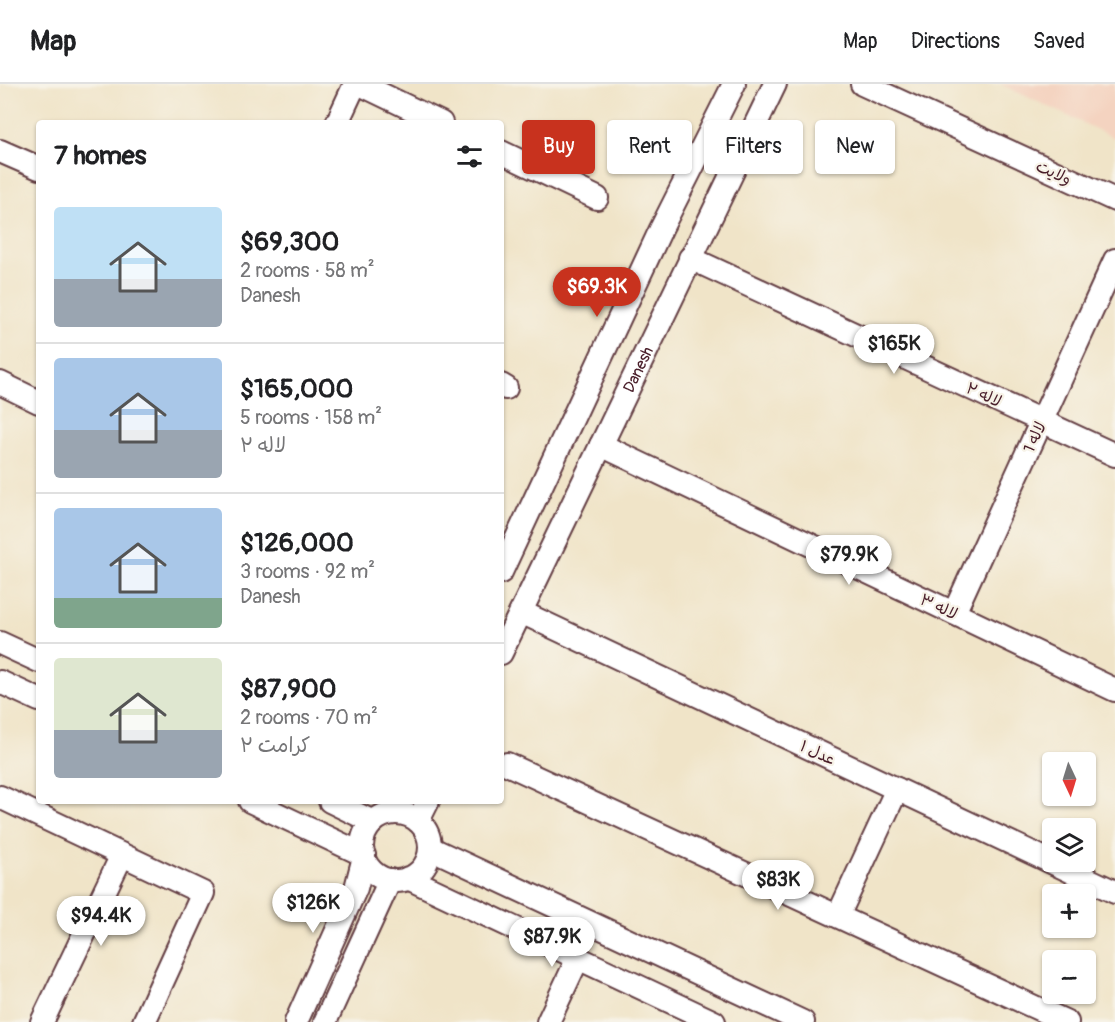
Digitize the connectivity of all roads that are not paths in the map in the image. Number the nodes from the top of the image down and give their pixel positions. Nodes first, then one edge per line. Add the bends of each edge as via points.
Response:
1 (358, 84) edge
2 (734, 84) edge
3 (775, 84) edge
4 (862, 84) edge
5 (339, 120) edge
6 (435, 120) edge
7 (0, 151) edge
8 (504, 153) edge
9 (36, 167) edge
10 (597, 198) dead end
11 (1115, 200) edge
12 (690, 258) junction
13 (1115, 260) edge
14 (0, 383) edge
15 (36, 401) edge
16 (1042, 421) junction
17 (601, 445) junction
18 (1115, 455) edge
19 (504, 566) edge
20 (521, 612) junction
21 (954, 613) junction
22 (0, 643) edge
23 (504, 647) edge
24 (36, 661) edge
25 (0, 682) edge
26 (1115, 690) edge
27 (36, 699) edge
28 (507, 764) dead end
29 (897, 789) junction
30 (1, 799) edge
31 (256, 804) edge
32 (343, 804) edge
33 (426, 804) edge
34 (383, 813) edge
35 (418, 821) junction
36 (430, 848) junction
37 (123, 855) junction
38 (364, 856) junction
39 (399, 879) junction
40 (1115, 892) edge
41 (838, 916) junction
42 (578, 958) junction
43 (708, 1021) edge
44 (42, 1022) edge
45 (144, 1022) edge
46 (296, 1022) edge
47 (325, 1022) edge
48 (548, 1022) edge
49 (803, 1022) edge
50 (1067, 1022) edge

1 - 5 street
1 - 6 street
2 - 19 street via 661,229
3 - 12 street, Danesh
4 - 11 street, ولایت
7 - 9 street
8 - 10 street
12 - 16 street, لاله ۲
12 - 17 street, Danesh
13 - 16 street, لاله 1
14 - 15 street
16 - 18 street, لاله ۲
16 - 21 street, لاله 1
17 - 20 street, Danesh
17 - 21 street, لاله ۳
20 - 23 street, Danesh
20 - 29 street, عدل ۱
21 - 26 street, لاله ۳
22 - 24 street
25 - 27 street
28 - 41 street
29 - 40 street, عدل ۱
29 - 41 street
30 - 37 street
31 - 38 street
32 - 34 street
33 - 35 street
34 - 35 street via 402,813
34 - 38 street via 364,837
35 - 36 street via 427,833
36 - 39 street via 423,866
36 - 49 street
37 - 44 street
37 - 45 street via 203,893
38 - 39 street via 374,872
38 - 46 street via 356,888
39 - 42 street
39 - 47 street
41 - 50 street
42 - 43 street
42 - 48 street

